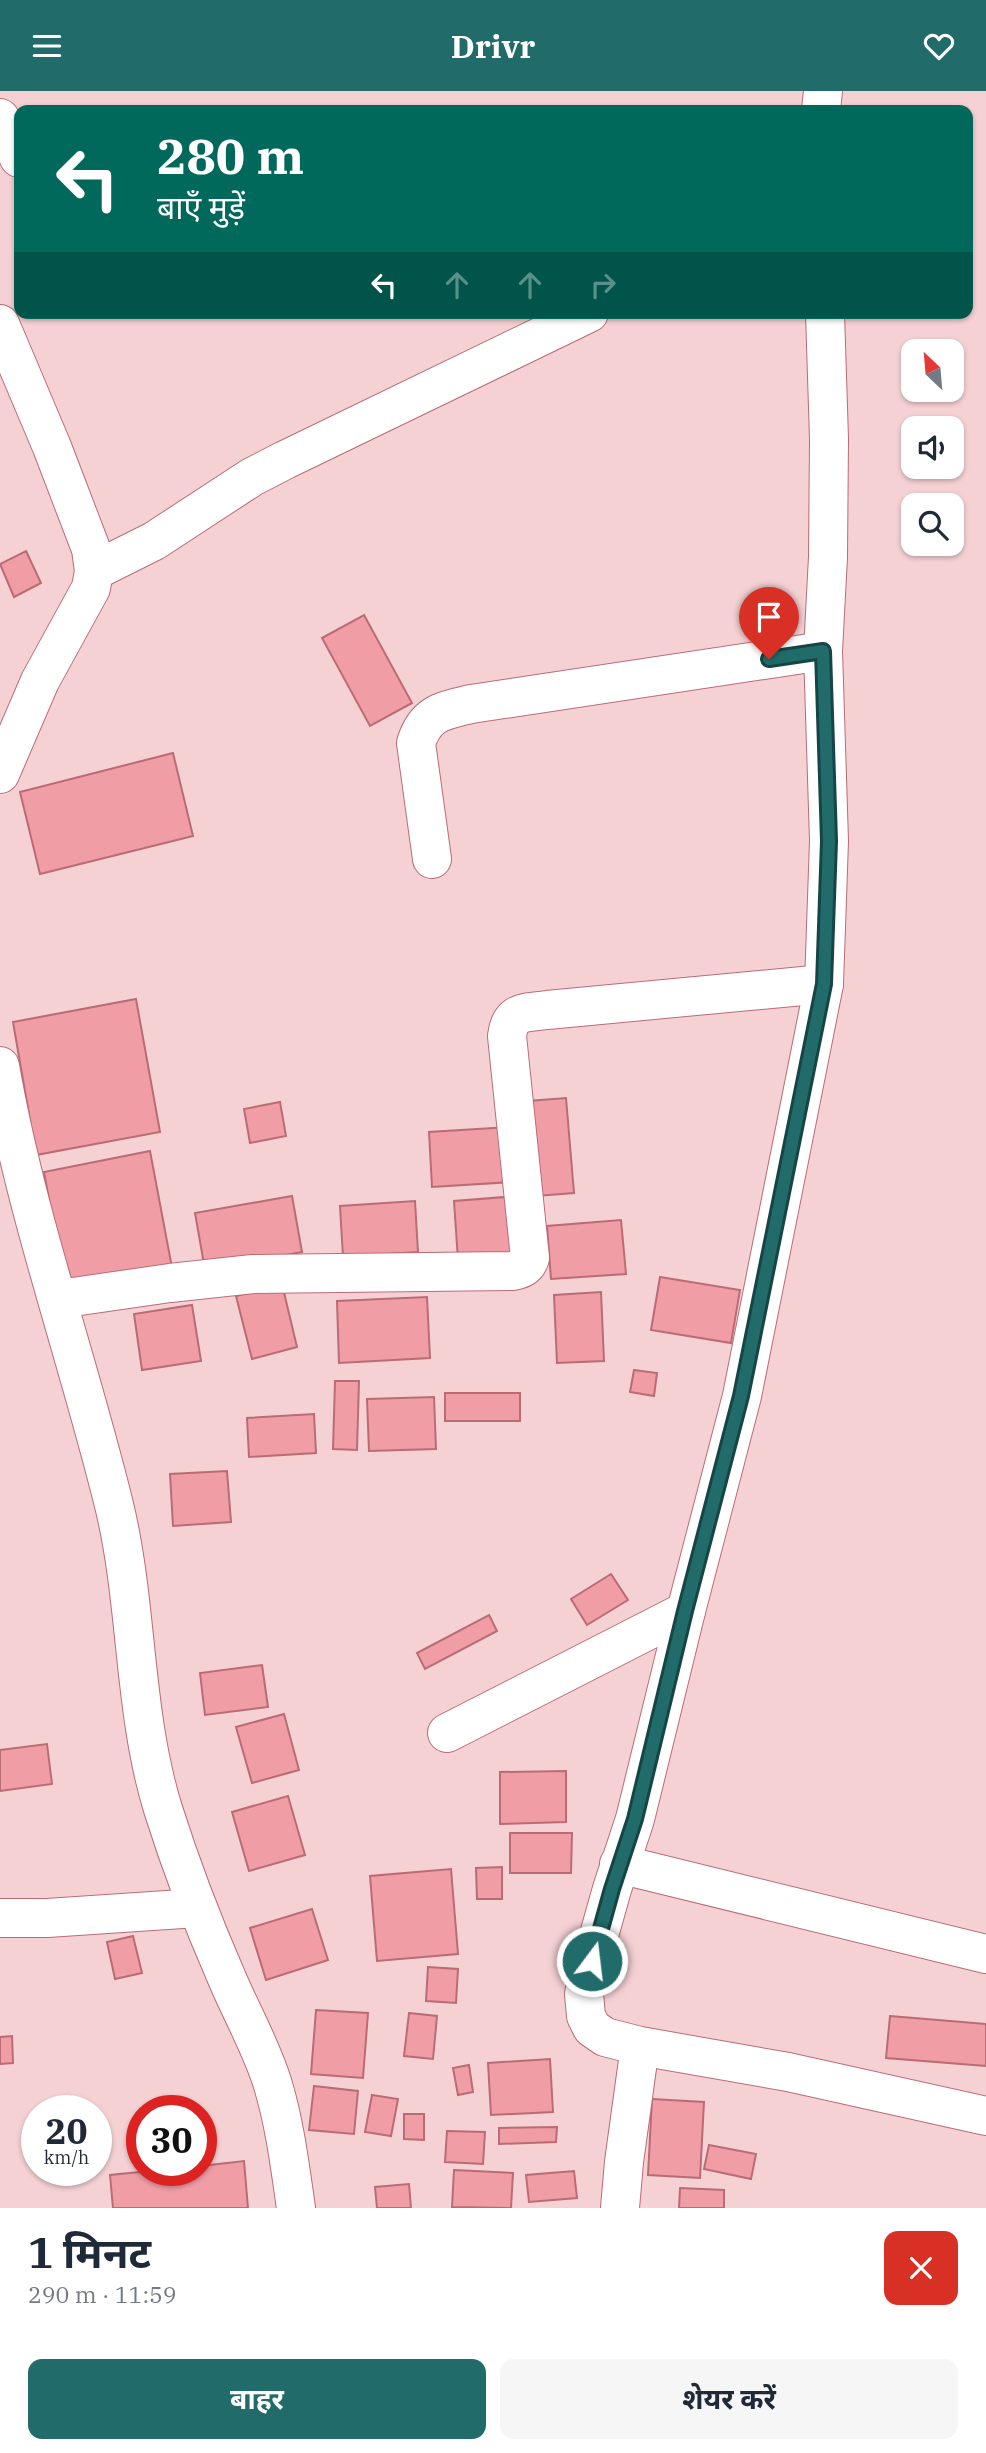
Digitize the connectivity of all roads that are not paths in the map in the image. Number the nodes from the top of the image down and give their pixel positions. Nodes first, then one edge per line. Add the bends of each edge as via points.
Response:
1 (0, 118) edge
2 (14, 147) edge
3 (577, 319) edge
4 (825, 319) edge
5 (0, 324) edge
6 (94, 571) junction
7 (823, 651) junction
8 (0, 775) edge
9 (432, 859) dead end
10 (824, 984) junction
11 (2, 1086) edge
12 (58, 1299) junction
13 (685, 1611) junction
14 (447, 1733) dead end
15 (619, 1864) junction
16 (197, 1908) junction
17 (0, 1918) edge
18 (986, 1954) edge
19 (640, 2046) junction
20 (986, 2116) edge
21 (296, 2208) edge
22 (620, 2208) edge

1 - 2 street
3 - 6 street via 251,477 154,541
4 - 7 street via 829,439
5 - 6 street via 57,459 91,549
6 - 8 street via 91,588 40,681
7 - 9 street via 439,712 421,728 416,743
7 - 10 street via 829,841
10 - 12 street via 513,1017 507,1036 530,1258 522,1269 253,1274
10 - 13 street via 741,1396
11 - 12 street
12 - 16 street via 116,1512 148,1746 162,1806
13 - 14 street
13 - 15 street via 635,1819
15 - 18 street
15 - 19 street via 584,1994 586,2017 605,2037
16 - 17 street
16 - 21 street via 273,2084
19 - 20 street via 788,2072
19 - 22 street

